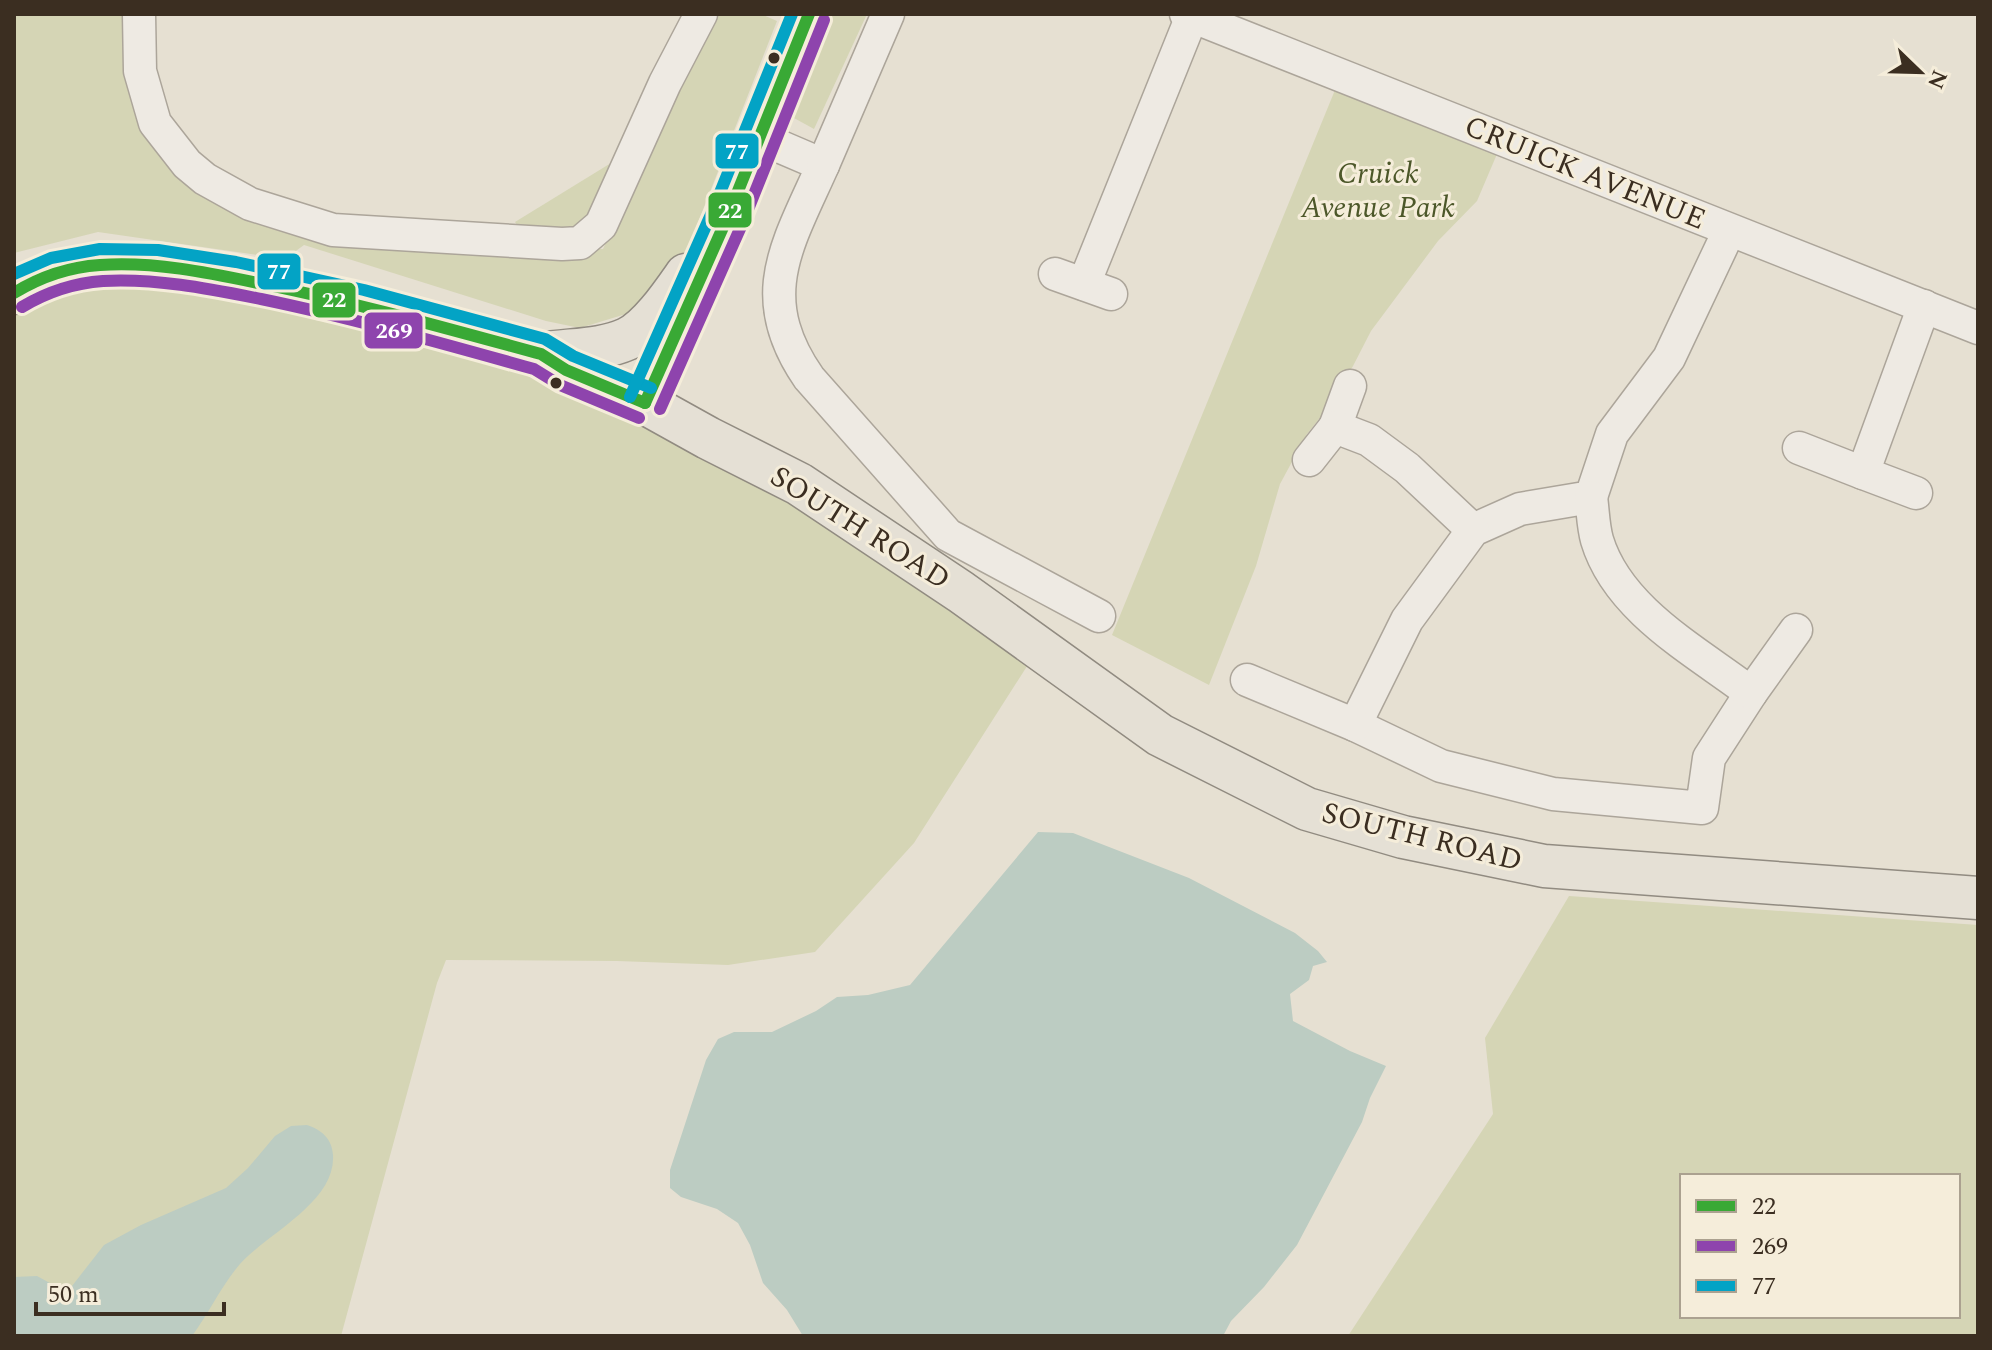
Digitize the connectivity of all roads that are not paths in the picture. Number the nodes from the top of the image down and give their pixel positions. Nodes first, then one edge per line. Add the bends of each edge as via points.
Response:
1 (139, 14) edge
2 (701, 14) edge
3 (809, 14) edge
4 (888, 14) edge
5 (1189, 15) edge
6 (760, 138) junction
7 (823, 165) junction
8 (728, 216) junction
9 (1729, 231) junction
10 (1083, 284) dead end
11 (14, 293) edge
12 (1924, 306) junction
13 (1978, 328) edge
14 (541, 354) junction
15 (1350, 386) dead end
16 (645, 403) junction
17 (1335, 427) junction
18 (1799, 448) dead end
19 (1309, 460) dead end
20 (1863, 473) junction
21 (1916, 493) dead end
22 (1591, 497) junction
23 (1473, 530) junction
24 (1099, 616) dead end
25 (1796, 630) dead end
26 (1247, 680) dead end
27 (1751, 693) junction
28 (1355, 725) junction
29 (1978, 898) edge

1 - 2 street via 140,71 155,123 187,164 250,204 333,230 562,244 580,243 601,225
3 - 6 main road
4 - 7 street
5 - 9 street, CRUICK AVENUE
5 - 10 street, CRUICK AVENUE
6 - 7 street
6 - 8 main road
7 - 24 street, SOUTH ROAD via 784,253 778,285 794,357 948,535
8 - 14 main road via 662,308 629,338
8 - 16 main road
9 - 12 street, CRUICK AVENUE
9 - 22 street via 1669,358 1612,434
11 - 14 main road via 34,280 101,265 193,270 333,297
12 - 13 street, CRUICK AVENUE
12 - 20 street
14 - 16 main road, SOUTH ROAD
15 - 17 street
16 - 29 main road, SOUTH ROAD via 799,484 1160,735 1307,809 1403,837 1544,866
17 - 19 street
17 - 23 street via 1369,440 1407,468
18 - 20 street
20 - 21 street
22 - 23 street via 1520,509
22 - 27 street via 1597,539 1614,577 1637,607
23 - 28 street via 1407,620
25 - 27 street
26 - 28 street
27 - 28 street via 1709,758 1702,808 1553,794 1441,766

